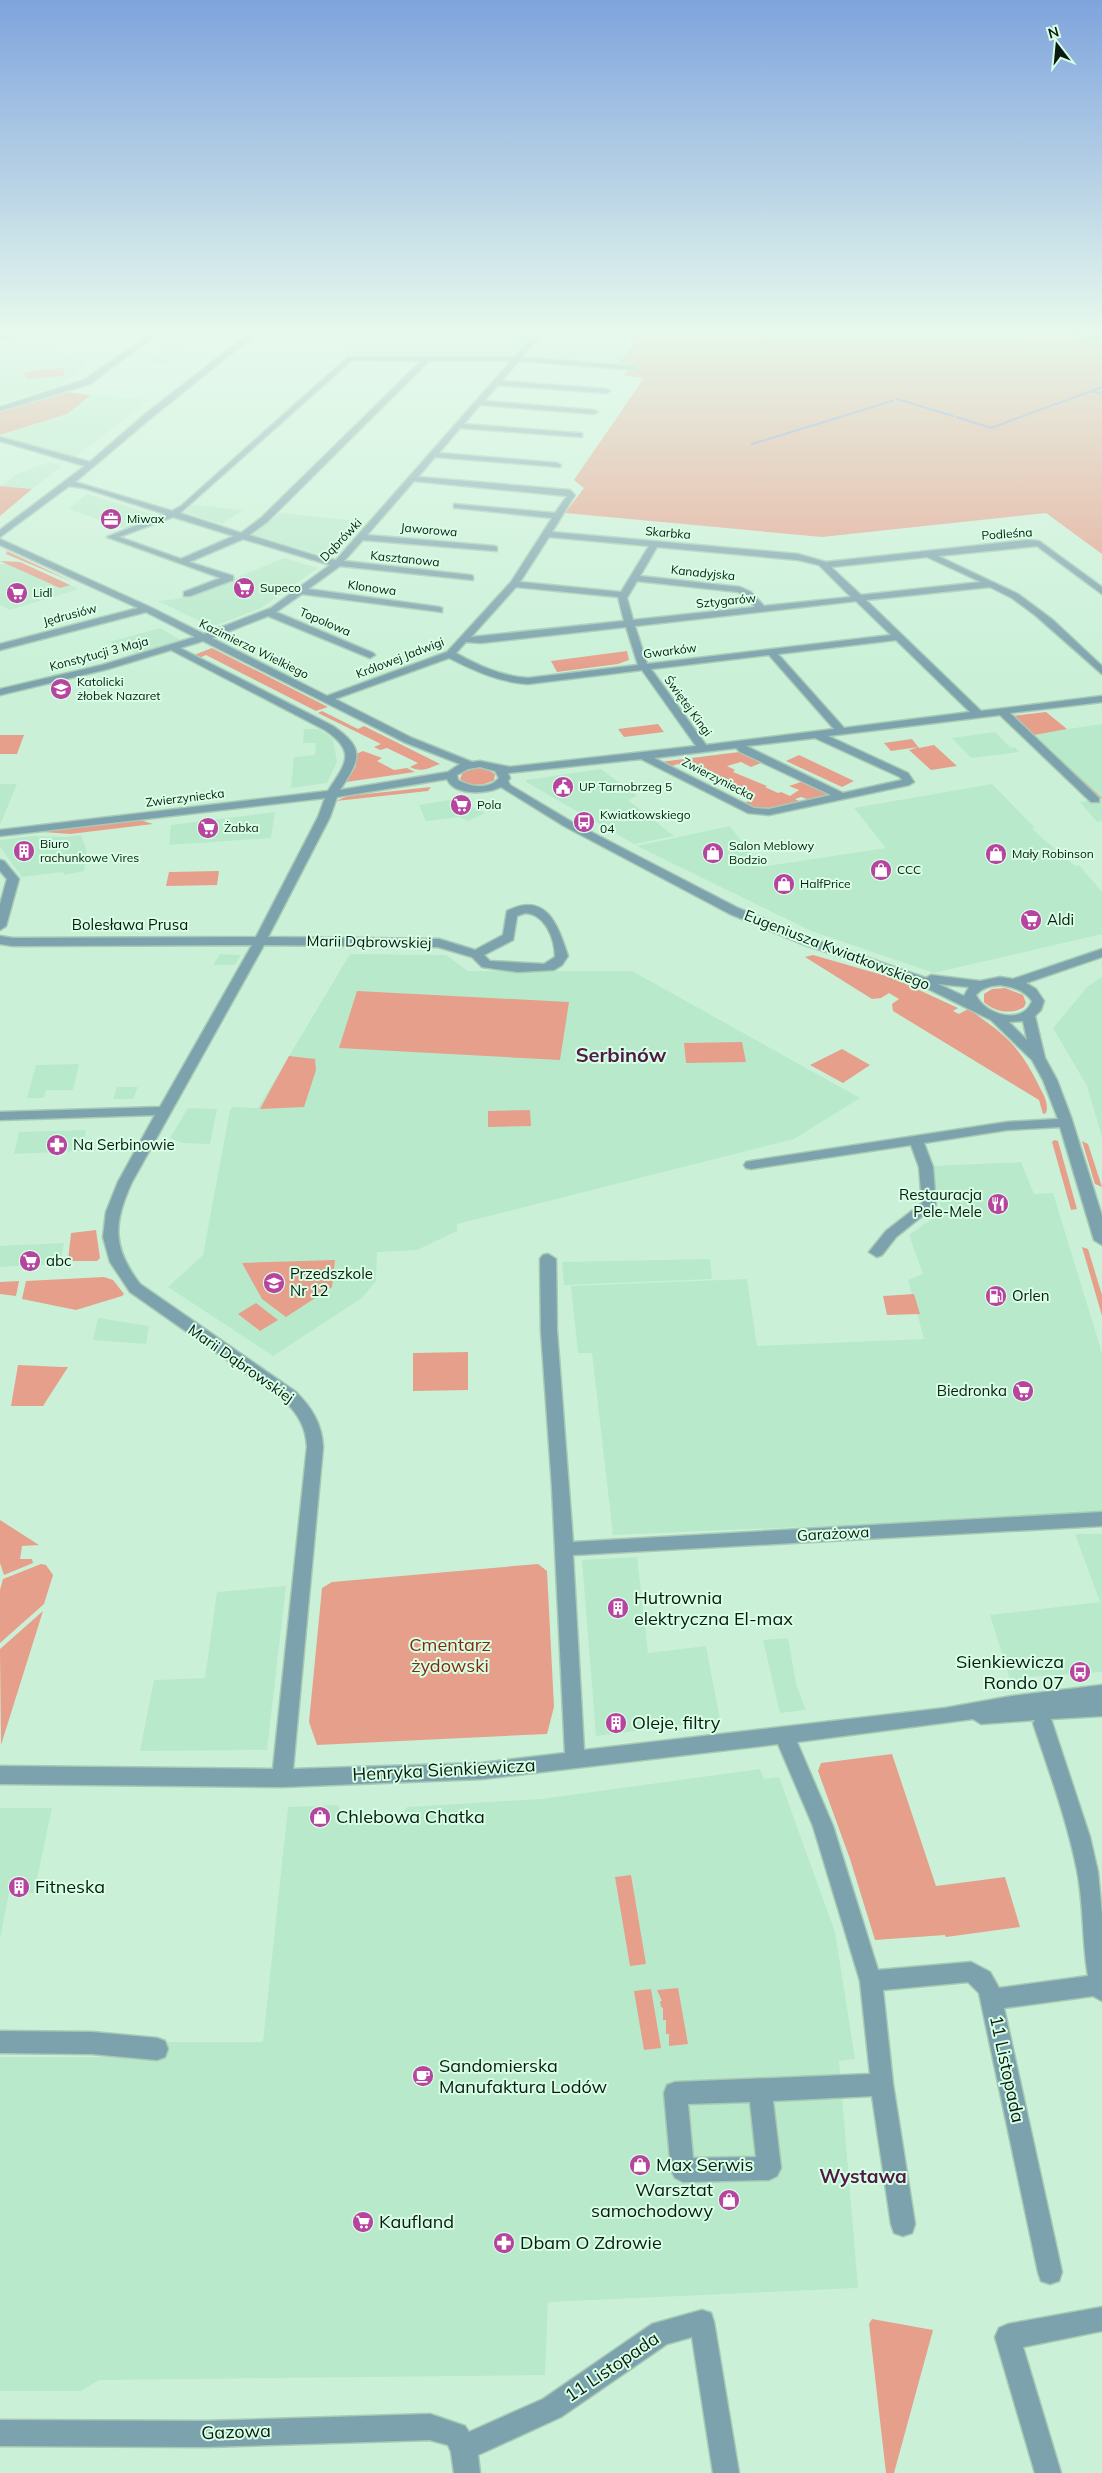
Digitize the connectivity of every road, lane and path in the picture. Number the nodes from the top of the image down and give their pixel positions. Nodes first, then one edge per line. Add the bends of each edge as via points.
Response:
1 (19, 444) edge
2 (112, 444) edge
3 (254, 444) edge
4 (341, 444) edge
5 (444, 444) edge
6 (435, 455) junction
7 (88, 464) junction
8 (557, 465) dead end
9 (413, 479) junction
10 (67, 484) junction
11 (456, 506) dead end
12 (173, 514) junction
13 (558, 516) junction
14 (1, 533) edge
15 (548, 534) junction
16 (242, 536) junction
17 (363, 537) junction
18 (0, 542) edge
19 (654, 544) junction
20 (0, 548) edge
21 (21, 548) junction
22 (494, 549) dead end
23 (929, 554) junction
24 (181, 562) junction
25 (337, 564) junction
26 (826, 564) junction
27 (470, 578) dead end
28 (633, 578) junction
29 (514, 584) junction
30 (990, 584) junction
31 (302, 591) junction
32 (1102, 591) edge
33 (187, 594) dead end
34 (622, 596) junction
35 (860, 599) junction
36 (147, 609) junction
37 (439, 610) dead end
38 (762, 610) junction
39 (270, 612) junction
40 (629, 624) junction
41 (898, 637) junction
42 (204, 638) junction
43 (465, 639) junction
44 (0, 647) edge
45 (172, 647) junction
46 (771, 652) junction
47 (450, 654) junction
48 (370, 655) dead end
49 (643, 667) junction
50 (1102, 672) edge
51 (0, 692) edge
52 (327, 699) junction
53 (1102, 699) edge
54 (1002, 711) junction
55 (978, 714) junction
56 (841, 731) junction
57 (816, 734) junction
58 (408, 740) junction
59 (738, 744) junction
60 (703, 748) junction
61 (643, 756) junction
62 (471, 765) junction
63 (569, 765) junction
64 (498, 768) junction
65 (455, 777) junction
66 (504, 780) junction
67 (487, 788) junction
68 (332, 794) junction
69 (843, 797) junction
70 (1095, 800) dead end
71 (568, 824) junction
72 (0, 833) edge
73 (0, 863) edge
74 (0, 926) edge
75 (0, 940) edge
76 (260, 941) junction
77 (1102, 953) edge
78 (476, 954) junction
79 (1072, 964) junction
80 (907, 974) junction
81 (1015, 983) junction
82 (979, 984) junction
83 (1036, 996) junction
84 (973, 1005) junction
85 (1028, 1016) junction
86 (996, 1017) junction
87 (1038, 1058) junction
88 (166, 1111) junction
89 (0, 1116) edge
90 (1066, 1123) junction
91 (916, 1140) junction
92 (751, 1165) dead end
93 (1102, 1240) edge
94 (877, 1252) dead end
95 (548, 1258) dead end
96 (1102, 1519) edge
97 (563, 1549) junction
98 (1102, 1693) edge
99 (1102, 1708) edge
100 (945, 1716) junction
101 (1043, 1723) dead end
102 (784, 1734) junction
103 (575, 1761) junction
104 (0, 1775) edge
105 (282, 1778) junction
106 (1095, 1871) edge
107 (871, 1981) junction
108 (1101, 1988) edge
109 (992, 2000) junction
110 (0, 2042) edge
111 (157, 2049) dead end
112 (882, 2084) junction
113 (760, 2091) junction
114 (903, 2224) dead end
115 (1050, 2272) dead end
116 (1102, 2319) edge
117 (0, 2434) edge
118 (466, 2461) edge
119 (726, 2473) edge
120 (1048, 2473) edge

1 - 7 street
2 - 7 street
3 - 12 street via 184,508
4 - 16 street via 264,520
5 - 6 street, Dąbrówki
6 - 8 street
6 - 9 street, Dąbrówki
7 - 10 street
7 - 14 street
9 - 13 street, Królowej Jadwigi via 567,492 571,495
9 - 17 street, Dąbrówki
10 - 12 street, Kasztanowa via 85,486
10 - 14 street
11 - 13 street
12 - 16 street, Kasztanowa
12 - 24 street via 111,538
13 - 15 street, Królowej Jadwigi
14 - 21 street, Kazimierza Wielkiego
15 - 19 street, Skarbka
15 - 29 street, Królowej Jadwigi
16 - 24 street
16 - 25 street, Kasztanowa
17 - 22 street, Jaworowa
17 - 25 street, Dąbrówki
18 - 21 street, Kazimierza Wielkiego
19 - 26 street, Skarbka via 786,556
19 - 28 street
20 - 21 street, Kazimierza Wielkiego
21 - 36 street, Kazimierza Wielkiego
23 - 26 street, Podleśna
23 - 30 street
23 - 32 street, Podleśna via 1039,544
24 - 33 street via 230,578
25 - 27 street, Kasztanowa
25 - 31 street, Dąbrówki
26 - 35 street
28 - 34 street
28 - 38 street, Kanadyjska via 734,588 748,594
29 - 34 street
29 - 43 street, Królowej Jadwigi
30 - 35 street, Sztygarów
30 - 50 street via 1022,601
31 - 37 street, Klonowa
31 - 39 street, Dąbrówki
34 - 40 street, Świętej Kingi
35 - 38 street, Sztygarów
35 - 41 street
36 - 42 street, Kazimierza Wielkiego
36 - 44 street, Jędrusiów
38 - 40 street, Sztygarów
39 - 42 street, Dąbrówki
39 - 48 street, Topolowa
40 - 43 street, Sztygarów
40 - 49 street, Świętej Kingi
41 - 46 street, Gwarków
41 - 55 street
42 - 45 street, Konstytucji 3 Maja
42 - 52 street, Kazimierza Wielkiego
43 - 47 street, Królowej Jadwigi
45 - 51 street, Konstytucji 3 Maja
45 - 68 street, Marii Dąbrowskiej via 330,728 346,740 350,766
46 - 49 street, Gwarków
46 - 56 street
47 - 49 street, Gwarków via 487,673 519,681
47 - 52 street, Królowej Jadwigi
49 - 60 street, Świętej Kingi
52 - 58 street, Kazimierza Wielkiego
53 - 54 street, Zwierzyniecka
54 - 55 street, Zwierzyniecka
54 - 70 street
55 - 56 street, Zwierzyniecka
56 - 57 street, Zwierzyniecka
57 - 59 street, Zwierzyniecka
57 - 69 street, Zwierzyniecka via 904,774 909,782
58 - 62 street
58 - 65 street
59 - 60 street, Zwierzyniecka
59 - 69 street via 744,750
60 - 61 street, Zwierzyniecka
61 - 63 street, Zwierzyniecka
61 - 69 street, Zwierzyniecka via 752,812 769,812
62 - 64 street, Zwierzyniecka
62 - 65 street
63 - 64 street, Zwierzyniecka via 510,770
63 - 66 street, Zwierzyniecka
64 - 66 street, Eugeniusza Kwiatkowskiego via 504,772
65 - 67 street, Zwierzyniecka via 477,789
65 - 68 street, Zwierzyniecka via 435,784
66 - 67 street, Zwierzyniecka
66 - 71 street, Eugeniusza Kwiatkowskiego via 506,787
67 - 71 street, Eugeniusza Kwiatkowskiego
68 - 72 street, Zwierzyniecka
68 - 76 street, Marii Dąbrowskiej via 319,829
71 - 80 street, Eugeniusza Kwiatkowskiego via 712,901 809,942
73 - 74 street via 13,879
75 - 76 street, Bolesława Prusa
76 - 78 street, Marii Dąbrowskiej via 439,943
76 - 88 street, Marii Dąbrowskiej
77 - 79 street
78 - 78 street, Marii Dąbrowskiej via 486,964 505,967 549,967 558,963 562,956 549,919 528,909 511,914 509,937
79 - 81 street
79 - 83 street
80 - 82 street via 950,983
80 - 84 street, Eugeniusza Kwiatkowskiego
81 - 82 street
81 - 83 street
82 - 84 street via 970,994
83 - 85 street via 1038,1006
84 - 86 street, Eugeniusza Kwiatkowskiego
85 - 86 street
85 - 87 street
86 - 87 street
87 - 90 street
88 - 89 street
88 - 105 street, Marii Dąbrowskiej via 113,1207 109,1239 118,1264 135,1288 155,1304 290,1396 312,1423 315,1434
90 - 91 street via 1007,1126
90 - 93 street
91 - 92 street
91 - 94 street via 926,1168 929,1205 891,1234
95 - 97 street via 549,1331
96 - 97 street, Garażowa
97 - 103 street
98 - 100 street, Henryka Sienkiewicza
99 - 100 street, Henryka Sienkiewicza via 999,1716
100 - 102 street, Henryka Sienkiewicza
101 - 106 street via 1080,1837
102 - 103 street, Henryka Sienkiewicza
102 - 107 street via 823,1826
103 - 105 street, Henryka Sienkiewicza via 482,1772
104 - 105 street, Henryka Sienkiewicza
106 - 108 street
107 - 109 street, 11 Listopada via 971,1972 982,1979
107 - 112 street
108 - 109 street
109 - 115 street, 11 Listopada
110 - 111 street via 92,2043
112 - 113 street
112 - 114 street
113 - 113 street via 675,2093 683,2170 769,2168
116 - 120 street via 1008,2337
117 - 118 street, Gazowa via 206,2434 430,2427 456,2434
118 - 119 street, 11 Listopada via 552,2408 661,2333 702,2322

